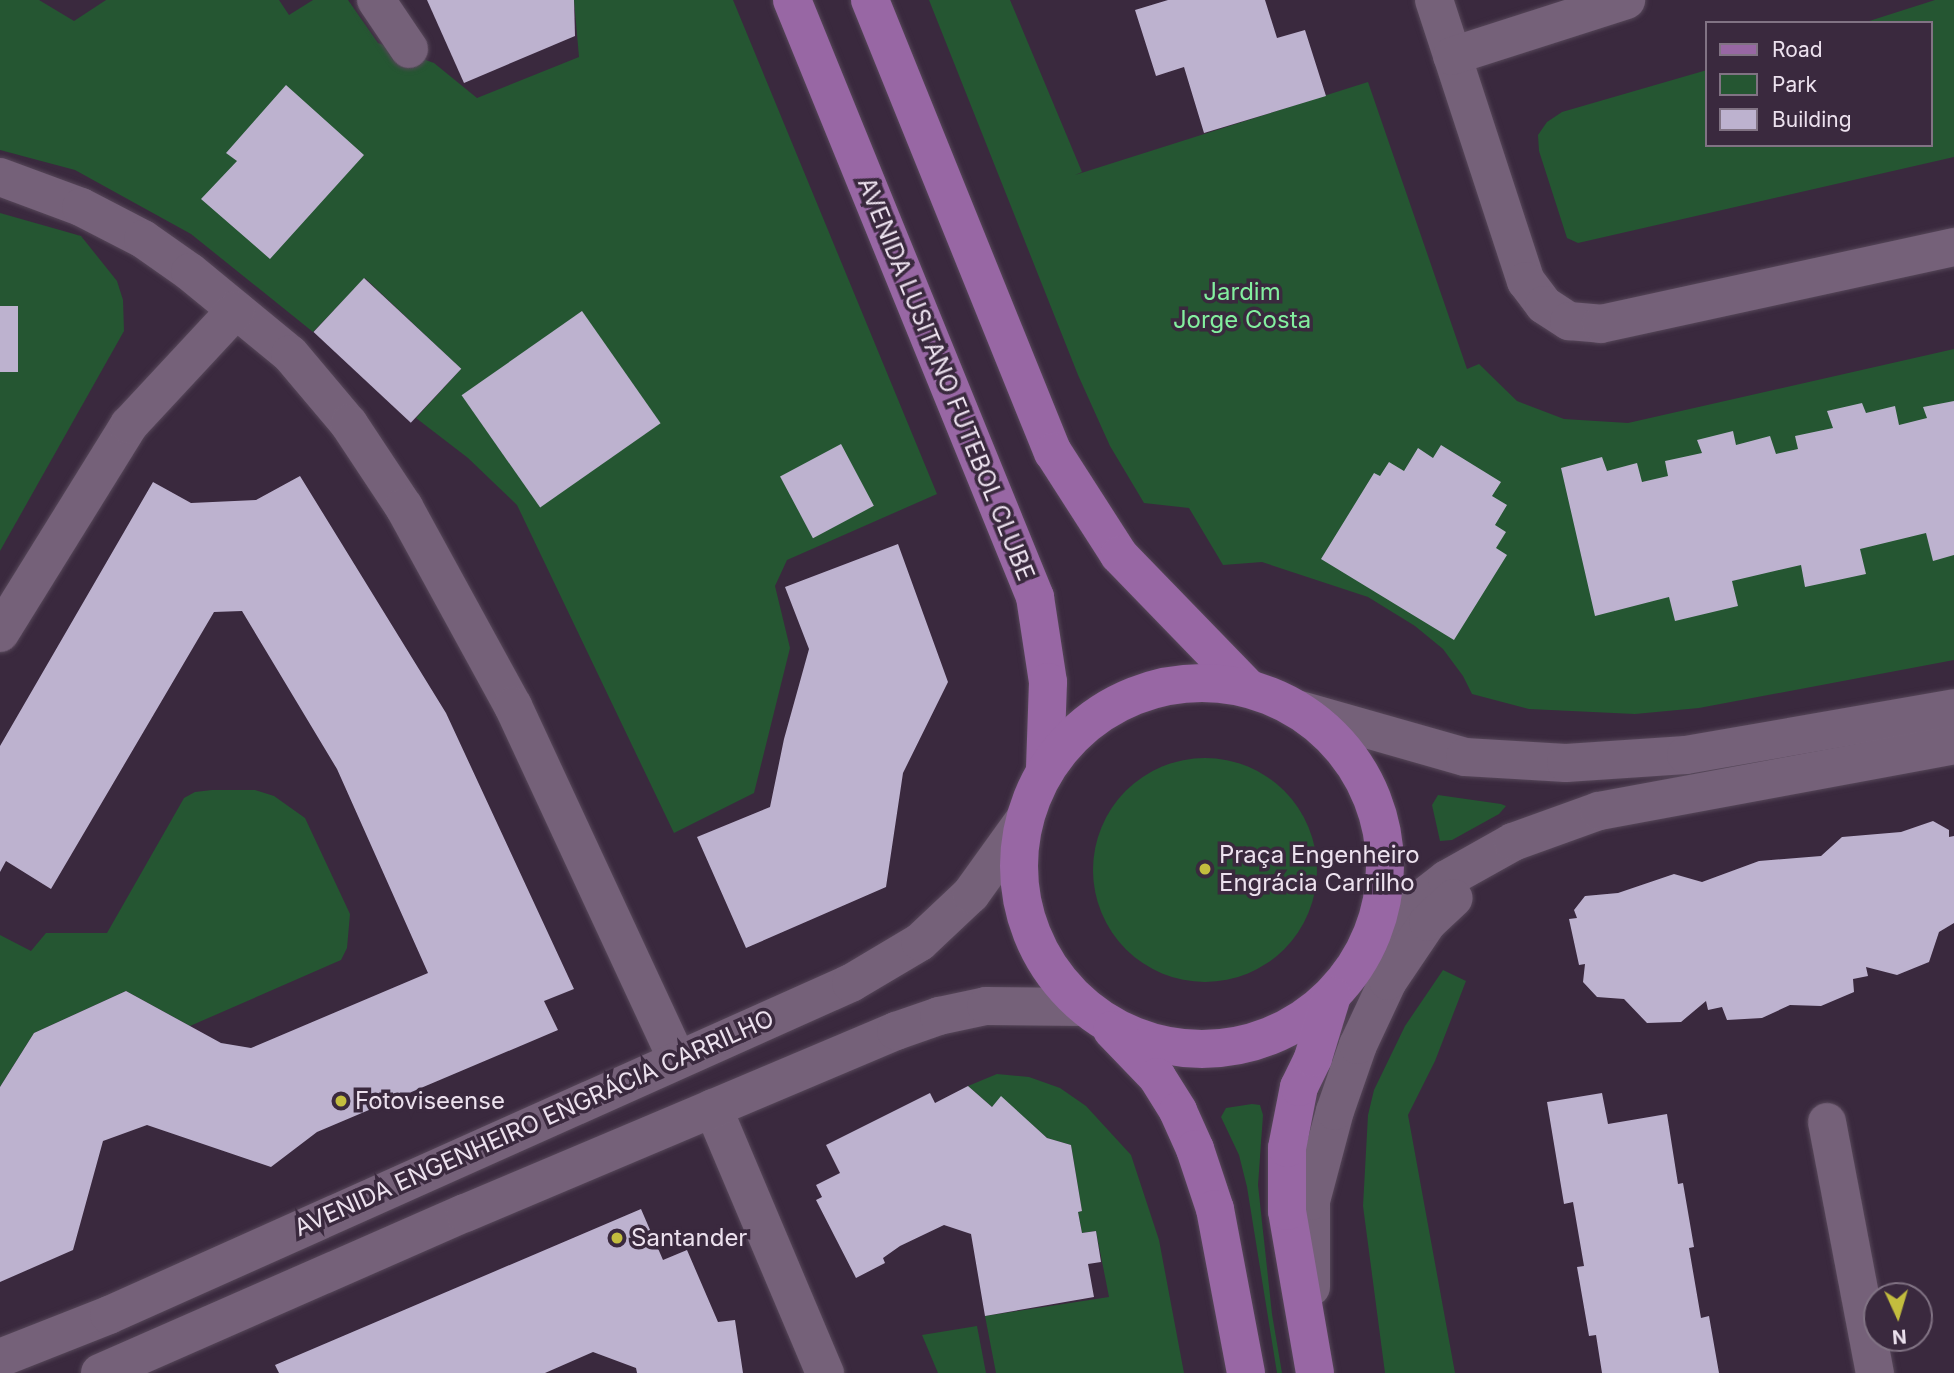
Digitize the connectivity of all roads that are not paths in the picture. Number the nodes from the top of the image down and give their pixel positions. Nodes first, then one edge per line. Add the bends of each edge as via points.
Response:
1 (376, 0) edge
2 (792, 0) edge
3 (870, 0) edge
4 (1434, 0) edge
5 (1626, 0) edge
6 (409, 49) dead end
7 (1452, 56) junction
8 (0, 177) edge
9 (1954, 247) edge
10 (236, 310) junction
11 (0, 633) edge
12 (1247, 687) junction
13 (1954, 708) edge
14 (1300, 710) junction
15 (1954, 745) edge
16 (1045, 769) junction
17 (1022, 824) junction
18 (1513, 842) junction
19 (1362, 957) junction
20 (1332, 996) junction
21 (1094, 1014) junction
22 (677, 1060) junction
23 (713, 1108) junction
24 (1826, 1122) dead end
25 (0, 1358) edge
26 (1313, 1361) edge
27 (100, 1373) edge
28 (825, 1373) edge
29 (1246, 1373) edge
30 (1875, 1373) edge

1 - 6 street
2 - 16 main road, AVENIDA LUSITANO FUTEBOL CLUBE via 1035,597 1048,682
3 - 12 main road via 1053,452 1119,555
4 - 7 street
5 - 7 street
7 - 9 street via 1526,281 1544,305 1569,321 1601,324
8 - 10 street via 81,207 143,239
10 - 11 street via 129,425
10 - 22 street via 290,354 349,424 404,507 513,706
12 - 14 main road
12 - 16 main road via 1189,683 1132,696 1083,725
13 - 14 street via 1686,755 1566,763 1465,757
14 - 19 main road via 1332,735 1357,766 1375,802 1385,841 1378,919
15 - 18 street via 1599,811
16 - 17 main road
17 - 21 main road via 1017,863 1035,943 1056,978
17 - 22 street, AVENIDA ENGENHEIRO ENGRÁCIA CARRILHO via 971,894 920,942 851,983
18 - 19 street via 1447,879 1398,917
18 - 26 street via 1428,922 1388,981 1358,1045 1311,1201
19 - 20 main road
20 - 21 main road via 1292,1025 1246,1043 1197,1049 1149,1041
20 - 26 main road via 1299,1087 1287,1148 1287,1211
21 - 23 street via 986,1006 940,1016
21 - 29 main road via 1157,1077 1195,1149 1215,1209
22 - 25 street, AVENIDA ENGENHEIRO ENGRÁCIA CARRILHO via 109,1314
23 - 27 street
23 - 28 street
24 - 30 street

